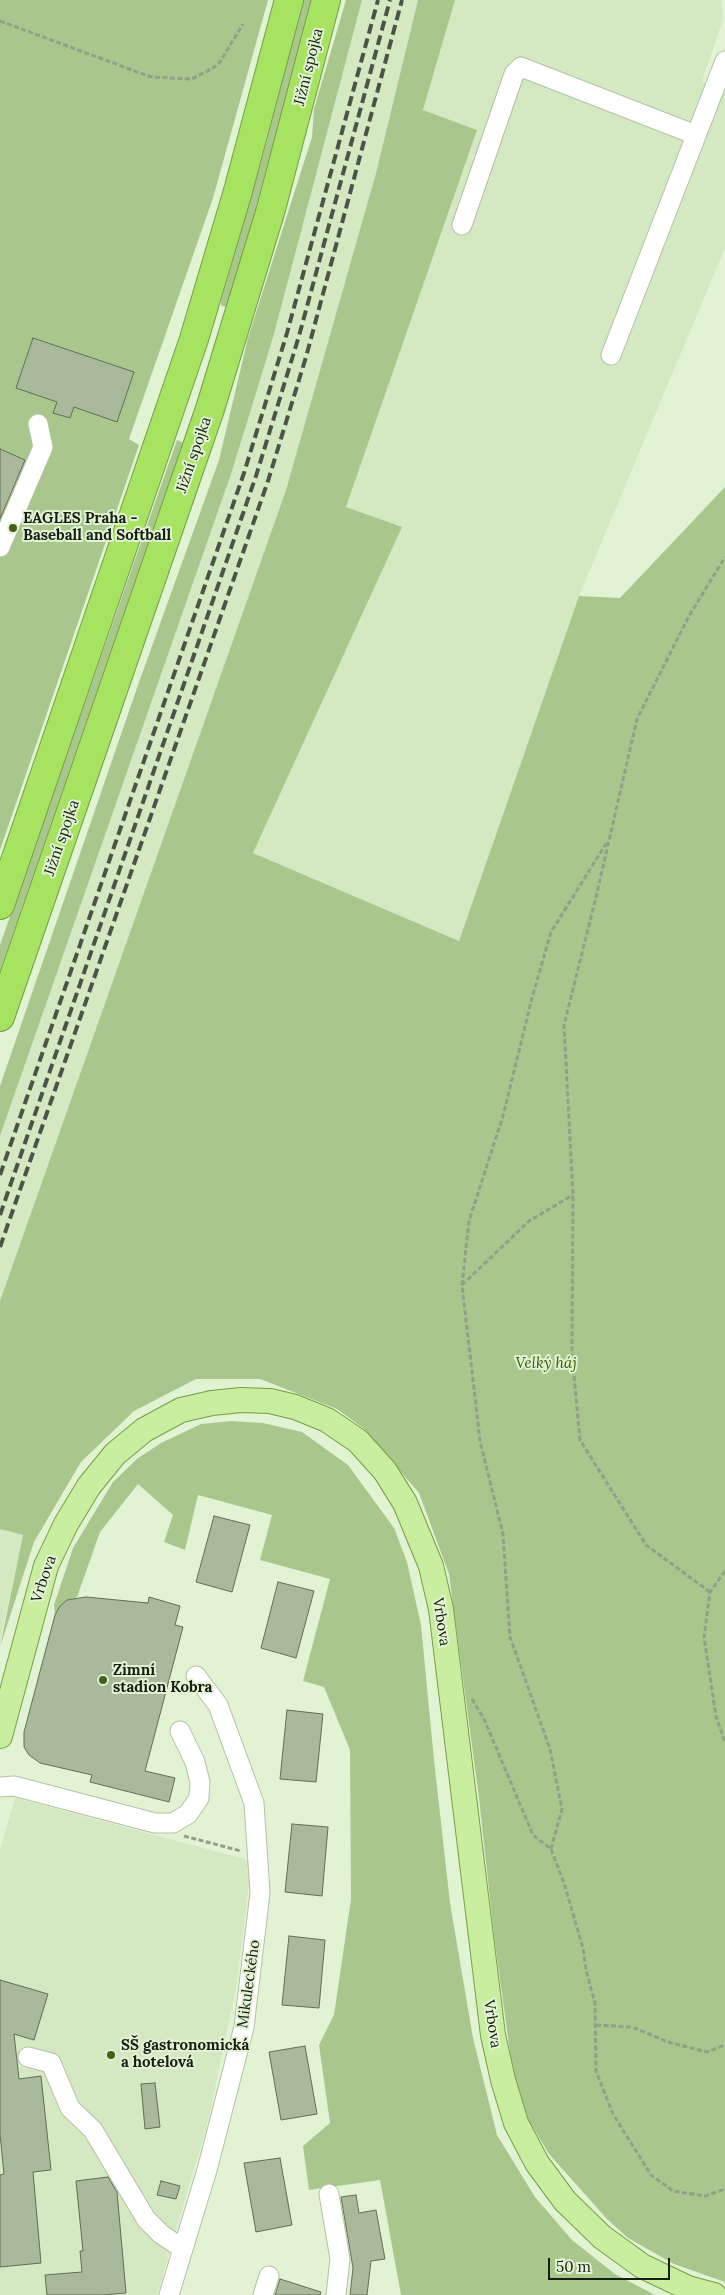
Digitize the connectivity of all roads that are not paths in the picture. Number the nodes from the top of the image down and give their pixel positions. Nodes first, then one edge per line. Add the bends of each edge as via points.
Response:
1 (288, 0) edge
2 (326, 0) edge
3 (725, 61) edge
4 (696, 135) junction
5 (462, 225) dead end
6 (611, 355) dead end
7 (38, 424) dead end
8 (0, 547) edge
9 (0, 905) edge
10 (0, 1017) edge
11 (196, 1676) dead end
12 (180, 1732) dead end
13 (0, 1736) edge
14 (0, 1787) edge
15 (28, 2057) dead end
16 (329, 2194) dead end
17 (183, 2249) junction
18 (268, 2276) dead end
19 (169, 2295) edge
20 (263, 2295) edge
21 (336, 2295) edge
22 (714, 2295) edge

1 - 9 highway via 238,191 194,339
2 - 10 highway, Jižní spojka via 271,209 210,409
3 - 4 street
4 - 5 street via 521,67 514,74
4 - 6 street
7 - 8 street via 43,447
11 - 17 street, Mikuleckého via 218,1704 254,1803 260,1894 244,2027
12 - 14 street via 195,1762 200,1782 199,1798 188,1814 173,1823 155,1823 14,1786
13 - 22 main road, Vrbova via 46,1566 89,1486 115,1454 144,1430 181,1410 241,1400 270,1401 327,1420 358,1441 385,1471 405,1503 431,1566 441,1609 493,2035 516,2123 537,2163 565,2201 602,2237 642,2266 688,2288
15 - 17 street via 50,2063 70,2108 92,2130 146,2219
16 - 21 street via 340,2259
17 - 19 street, Mikuleckého
18 - 20 street

